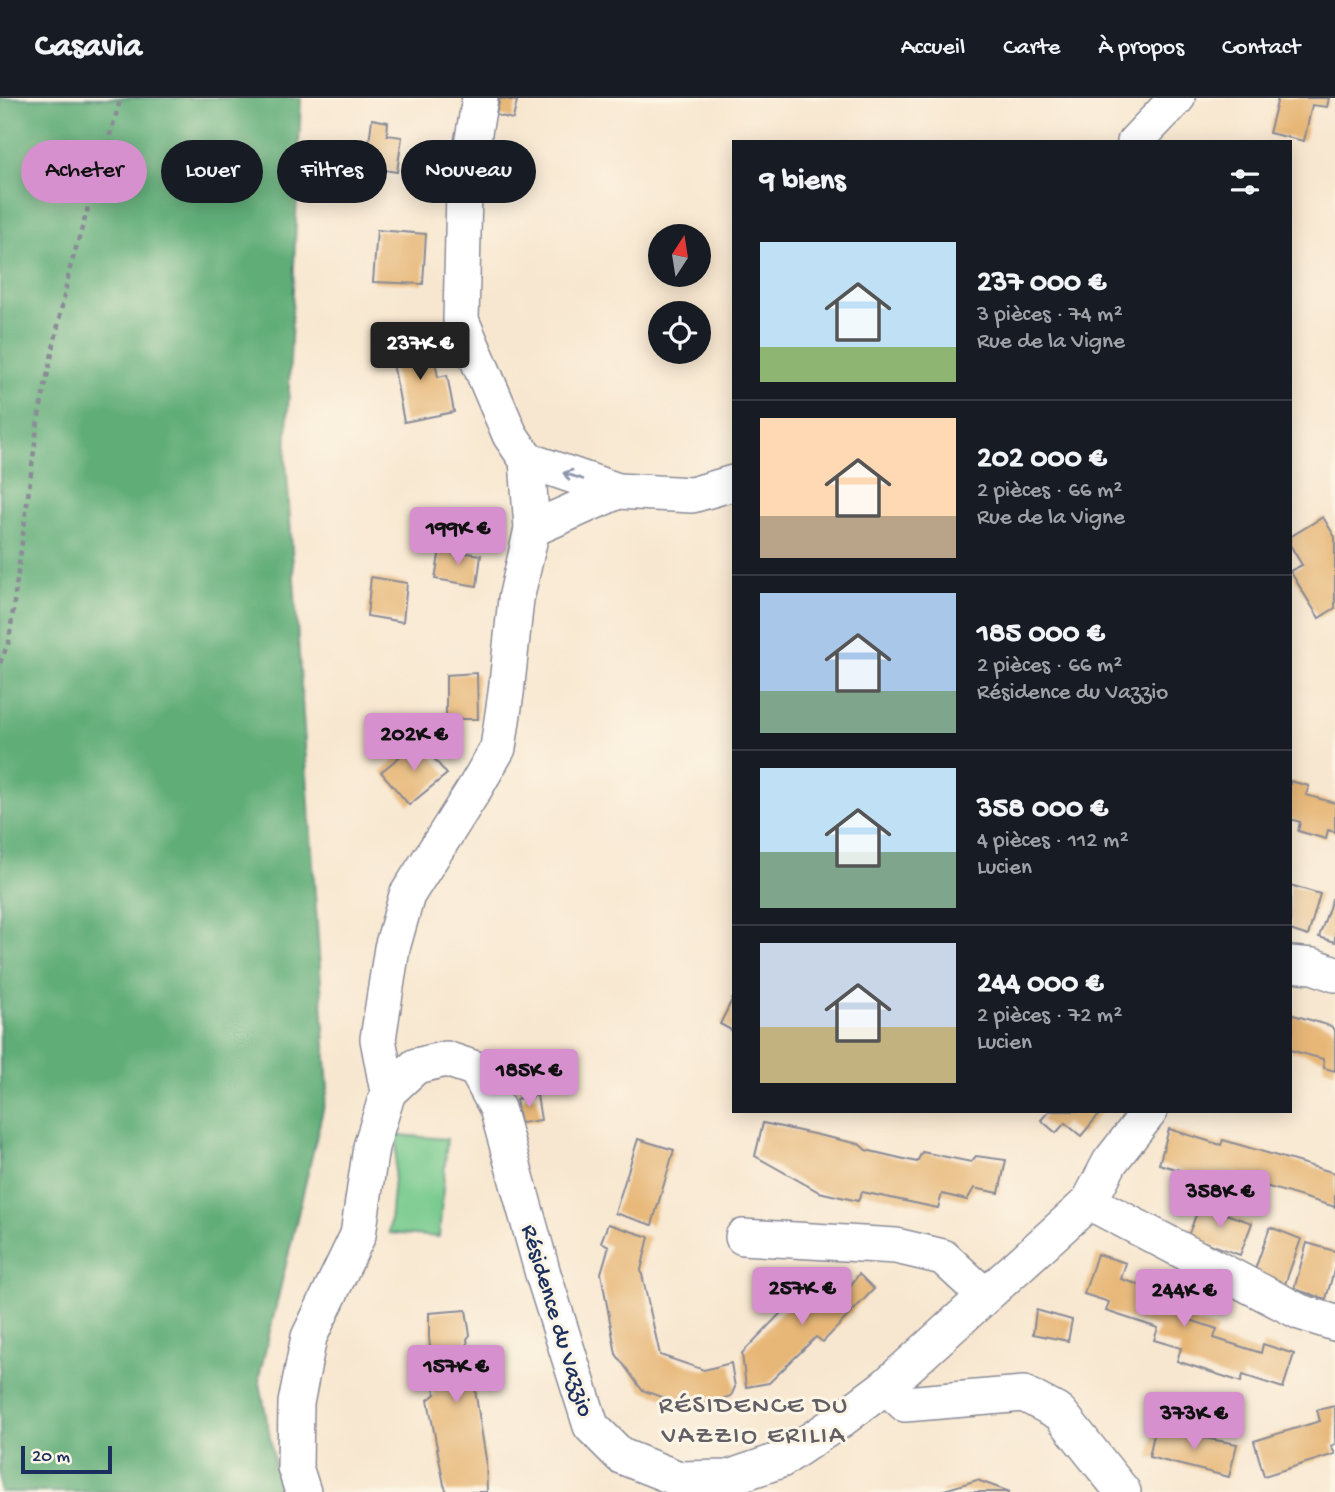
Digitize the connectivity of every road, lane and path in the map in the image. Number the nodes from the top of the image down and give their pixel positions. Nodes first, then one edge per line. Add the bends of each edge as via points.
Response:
1 (121, 98) edge
2 (480, 98) edge
3 (1177, 98) edge
4 (1137, 140) edge
5 (527, 460) junction
6 (732, 483) edge
7 (618, 491) junction
8 (532, 529) junction
9 (0, 663) edge
10 (1292, 964) edge
11 (1335, 974) edge
12 (388, 1092) junction
13 (1148, 1113) edge
14 (1089, 1202) junction
15 (743, 1237) dead end
16 (985, 1296) junction
17 (1335, 1323) edge
18 (886, 1386) junction
19 (303, 1492) edge
20 (1123, 1492) edge

1 - 9 path via 70,268 38,419 9,641
2 - 5 street via 464,191 461,320 510,435
3 - 4 street
7 -> 5 street
5 - 8 street
6 - 7 street via 692,495
7 - 8 street
8 - 12 street via 516,599 498,748 407,895 391,948 378,1039
10 - 11 street
12 - 18 street, Résidence du Vazzio via 416,1066 446,1059 476,1069 497,1108 591,1426 621,1456 679,1479 728,1478 781,1460
12 - 19 street via 371,1147 358,1235 309,1337 296,1403 295,1467
13 - 14 street via 1110,1162
14 - 16 street, Résidence du Vazzio
14 - 17 street via 1300,1312
15 - 16 street via 896,1246 943,1257
16 - 18 street, Résidence du Vazzio
18 - 20 street via 905,1404 1024,1394 1060,1413

